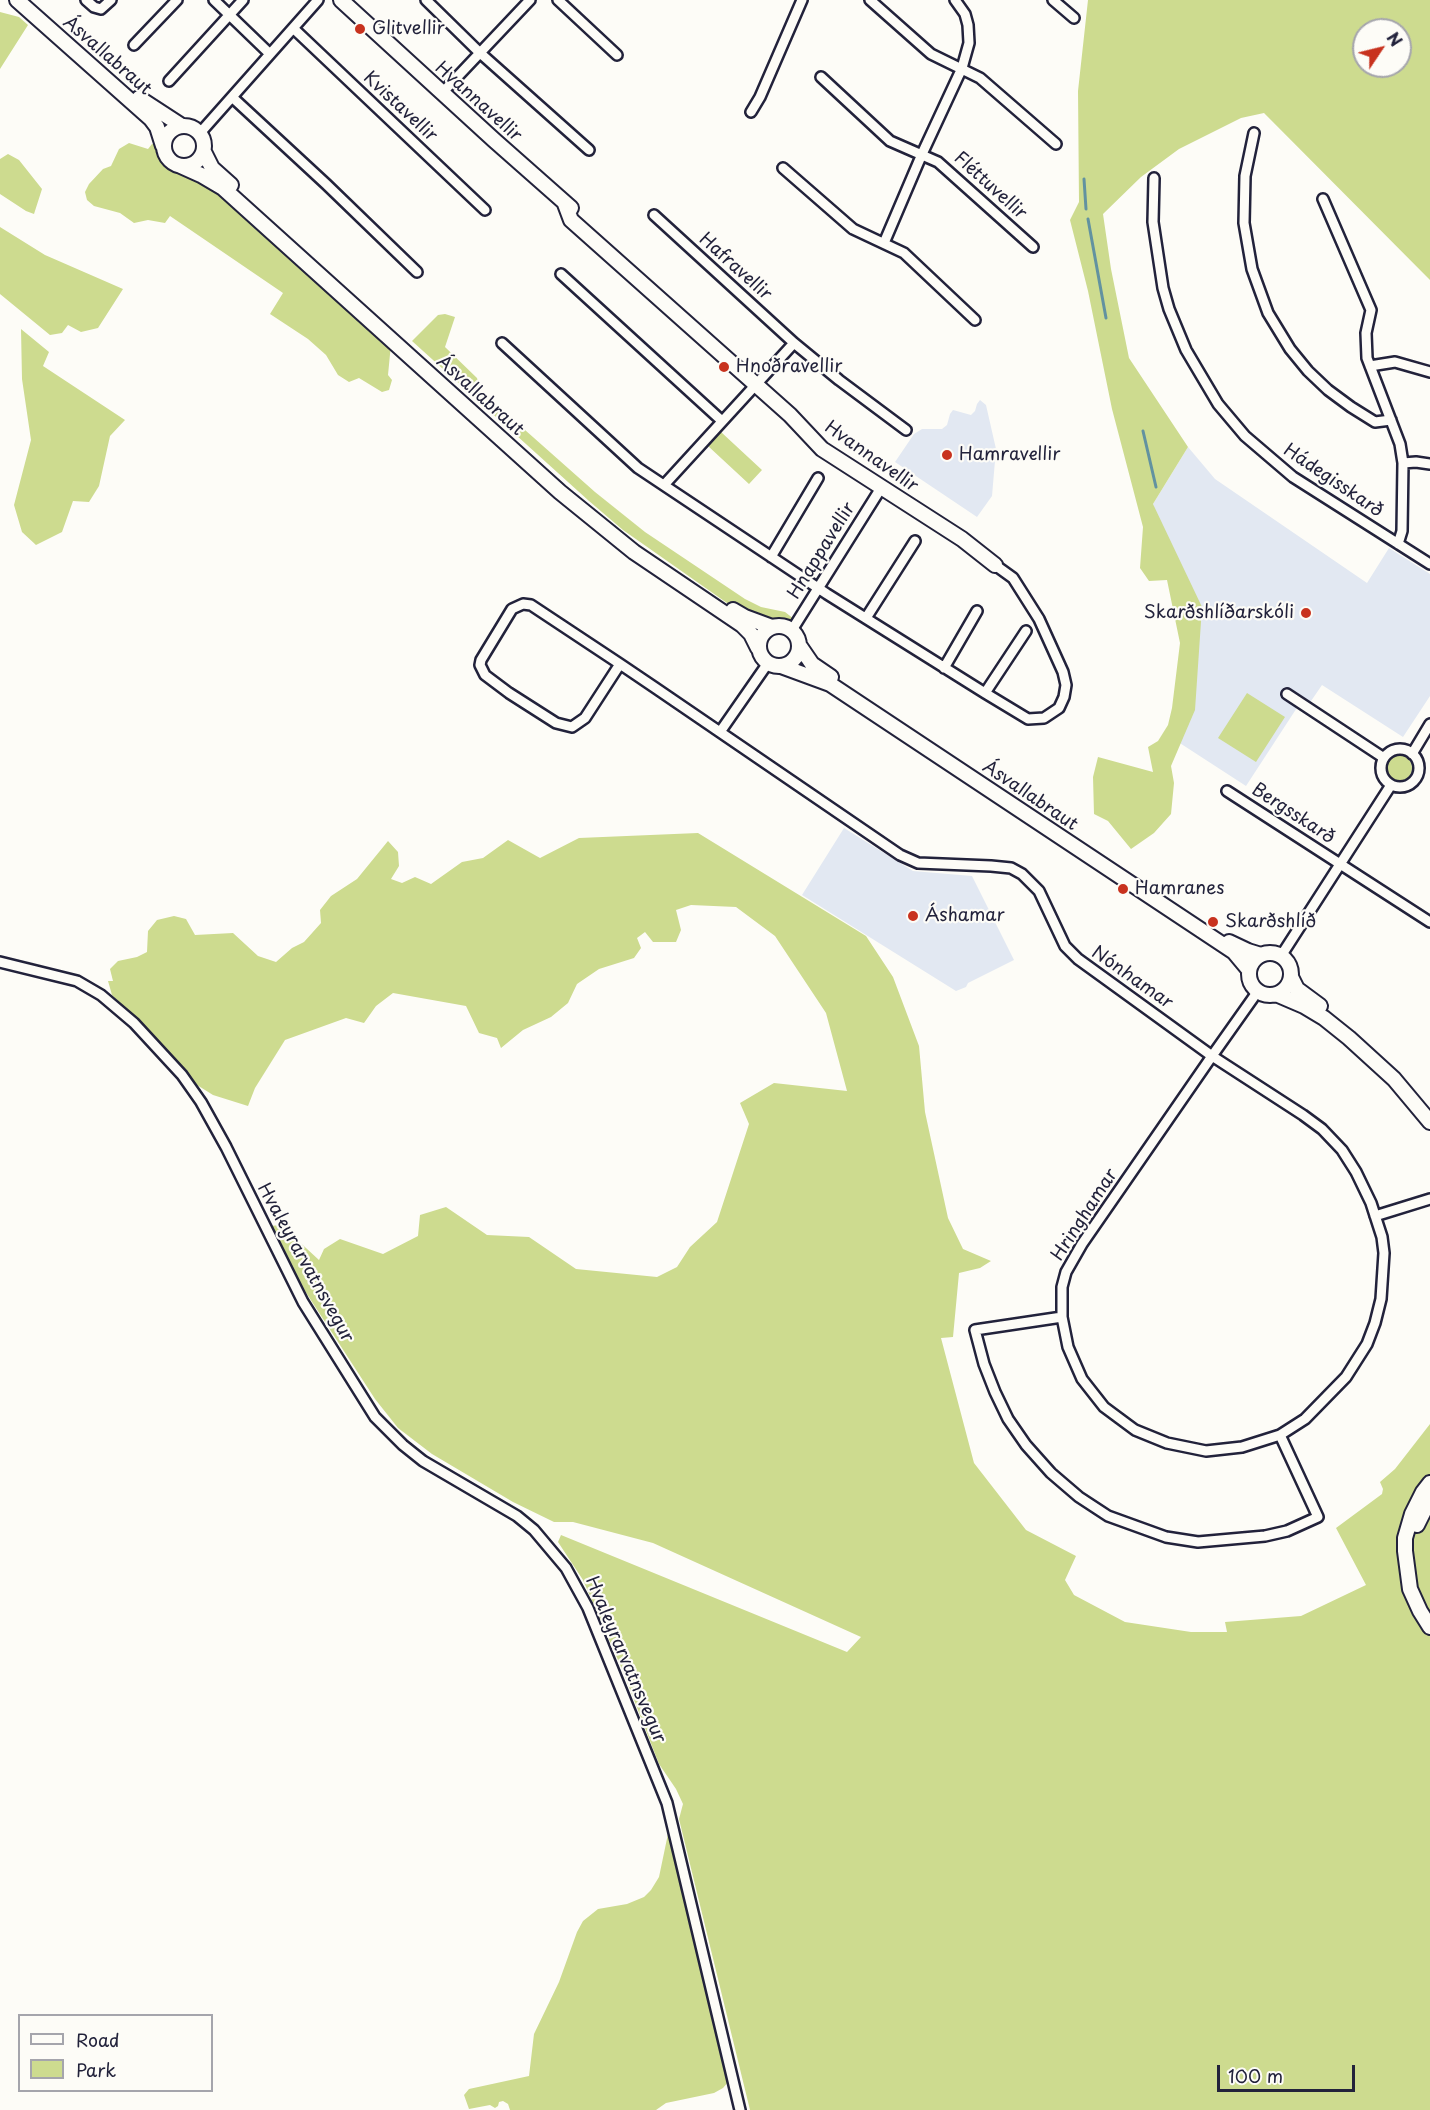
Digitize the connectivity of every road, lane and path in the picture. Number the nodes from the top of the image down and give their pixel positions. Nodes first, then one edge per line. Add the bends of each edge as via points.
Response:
1 (17, 0) edge
2 (29, 0) edge
3 (86, 0) edge
4 (111, 0) edge
5 (177, 0) edge
6 (214, 0) edge
7 (243, 0) edge
8 (318, 0) edge
9 (341, 0) edge
10 (426, 0) edge
11 (530, 0) edge
12 (558, 0) edge
13 (802, 0) edge
14 (870, 0) edge
15 (955, 0) edge
16 (1053, 0) edge
17 (229, 15) junction
18 (1074, 18) dead end
19 (293, 28) junction
20 (134, 45) dead end
21 (479, 52) junction
22 (270, 54) junction
23 (617, 55) dead end
24 (962, 68) junction
25 (821, 77) dead end
26 (169, 81) dead end
27 (441, 93) junction
28 (232, 97) junction
29 (751, 112) dead end
30 (182, 126) junction
31 (200, 133) junction
32 (1254, 133) dead end
33 (1056, 144) dead end
34 (163, 146) junction
35 (589, 150) dead end
36 (204, 152) junction
37 (922, 154) junction
38 (181, 166) junction
39 (783, 168) dead end
40 (1154, 178) dead end
41 (1323, 199) dead end
42 (485, 210) dead end
43 (654, 215) dead end
44 (884, 243) junction
45 (1034, 247) dead end
46 (417, 272) dead end
47 (561, 274) dead end
48 (975, 320) dead end
49 (502, 343) dead end
50 (794, 343) junction
51 (1370, 366) junction
52 (1430, 372) edge
53 (756, 384) junction
54 (1391, 420) junction
55 (722, 421) junction
56 (906, 430) dead end
57 (1402, 463) junction
58 (1430, 464) edge
59 (818, 478) dead end
60 (664, 485) junction
61 (881, 488) junction
62 (915, 542) dead end
63 (1398, 544) junction
64 (771, 557) junction
65 (1430, 564) edge
66 (1000, 568) joint
67 (818, 588) junction
68 (977, 611) dead end
69 (866, 618) junction
70 (772, 627) junction
71 (792, 630) junction
72 (1026, 631) dead end
73 (799, 645) junction
74 (758, 648) junction
75 (620, 664) junction
76 (774, 665) junction
77 (944, 668) junction
78 (985, 693) junction
79 (1287, 694) dead end
80 (1430, 724) edge
81 (720, 732) junction
82 (1412, 753) junction
83 (1384, 758) junction
84 (1419, 772) junction
85 (1430, 774) edge
86 (1391, 785) junction
87 (1227, 791) dead end
88 (1341, 865) junction
89 (1430, 922) edge
90 (1261, 955) junction
91 (1281, 956) junction
92 (0, 962) edge
93 (1250, 970) junction
94 (1291, 977) junction
95 (1258, 991) junction
96 (1276, 994) junction
97 (1212, 1056) junction
98 (1430, 1110) edge
99 (1430, 1122) edge
100 (1430, 1199) edge
101 (1375, 1216) junction
102 (1062, 1317) junction
103 (1280, 1435) junction
104 (1430, 1483) edge
105 (1430, 1499) edge
106 (1430, 1613) edge
107 (1430, 1627) edge
108 (740, 2110) edge

1 - 34 main road, Ásvallabraut via 151,119
2 - 30 main road, Ásvallabraut via 129,90
3 - 4 street via 101,9
5 - 20 street
6 - 17 street
7 - 17 street
8 - 19 street
9 - 27 main road, Hvannavellir
10 - 21 street
11 - 21 street
12 - 23 street
13 - 29 street
14 - 24 street via 930,54
15 - 24 street via 968,25 969,43
16 - 18 street
17 - 22 street
17 - 26 street
19 - 22 street
19 - 42 street, Kvistavellir
21 - 27 street
21 - 35 street
22 - 28 street
24 - 33 street via 980,78
24 - 37 street
25 - 37 street, Fléttuvellir via 890,141
27 - 53 main road, Hvannavellir via 565,204 568,217
28 - 31 street
28 - 46 street
30 - 31 main road
30 - 34 main road via 167,134
31 - 36 main road
32 - 54 street via 1245,176 1244,223 1252,269 1268,313 1290,349 1328,390 1375,422
34 - 38 main road via 168,159
36 - 38 main road via 192,165
36 - 70 main road, Ásvallabraut via 212,168 227,182 586,504 706,593 745,617
37 - 44 street
37 - 45 street, Fléttuvellir via 938,162
38 - 74 main road, Ásvallabraut via 223,188 560,492 641,557 742,625
39 - 44 street via 853,229
40 - 63 street, Hádegisskarð via 1155,244 1163,288 1181,340 1207,387 1231,420 1276,464
41 - 51 street via 1371,310 1365,341
43 - 50 street, Hafravellir
44 - 48 street via 904,254
47 - 55 street
49 - 60 street via 608,442
50 - 53 street
50 - 56 street, Hafravellir
51 - 52 street via 1395,362
51 - 54 street
53 - 55 street
53 - 61 main road, Hvannavellir via 822,449
54 - 57 street
55 - 60 street
57 - 58 street
57 - 63 street via 1402,531
59 - 64 street
60 - 64 street
61 - 66 main road, Hvannavellir
61 - 67 street, Hnappavellir
62 - 69 street
63 - 65 street, Hádegisskarð
64 - 67 street
66 - 78 street via 1019,587 1039,619 1063,672 1066,691 1055,712 1044,718 1028,719
67 - 69 street
67 - 71 street, Hnappavellir
68 - 77 street
69 - 77 street
70 - 71 main road
70 - 74 main road via 763,633
71 - 73 main road
72 - 78 street
73 - 76 main road via 793,661
73 - 90 main road, Ásvallabraut via 818,669 1215,933
74 - 76 main road via 761,657
75 - 75 street via 585,718 572,727 556,723 509,693 485,675 480,664 512,609 523,604 531,605
75 - 81 street
76 - 81 street
76 - 93 main road, Ásvallabraut via 830,684 1234,952
77 - 78 street
79 - 83 street
80 - 82 street
81 - 97 street, Nónhamar via 900,855 918,863 1011,868 1039,891 1065,946 1074,956
82 - 83 street via 1402,749
82 - 84 street
83 - 86 street via 1382,776
84 - 85 street
84 - 86 street via 1408,786
86 - 88 street
87 - 88 street, Bergsskarð
88 - 89 street, Bergsskarð
88 - 91 street
90 - 91 main road
90 - 93 main road
91 - 94 main road via 1289,965
92 - 108 street, Hvaleyrarvatnsvegur via 76,981 101,995 134,1023 201,1102 303,1302 375,1417 423,1461 517,1516 566,1568 588,1608 668,1803
93 - 95 main road via 1251,982
94 - 96 main road
94 - 98 main road via 1306,997 1384,1058
95 - 96 main road
95 - 97 street, Hringhamar
96 - 99 main road via 1324,1018 1349,1038 1394,1079
97 - 101 street, Hringhamar via 1322,1129 1356,1172
97 - 102 street, Hringhamar via 1082,1244 1066,1272
100 - 101 street
101 - 103 street, Hringhamar via 1382,1237 1384,1275 1376,1323 1367,1344 1328,1398
102 - 103 street, Hringhamar via 1068,1347 1082,1379 1104,1407 1134,1430 1167,1443 1206,1451 1242,1447
102 - 103 street via 975,1330 995,1392 1026,1445 1051,1473 1108,1516 1166,1537 1198,1542 1265,1536 1318,1517
104 - 107 main road via 1412,1514 1405,1538 1410,1589
105 - 106 main road via 1416,1530 1413,1566 1418,1590

